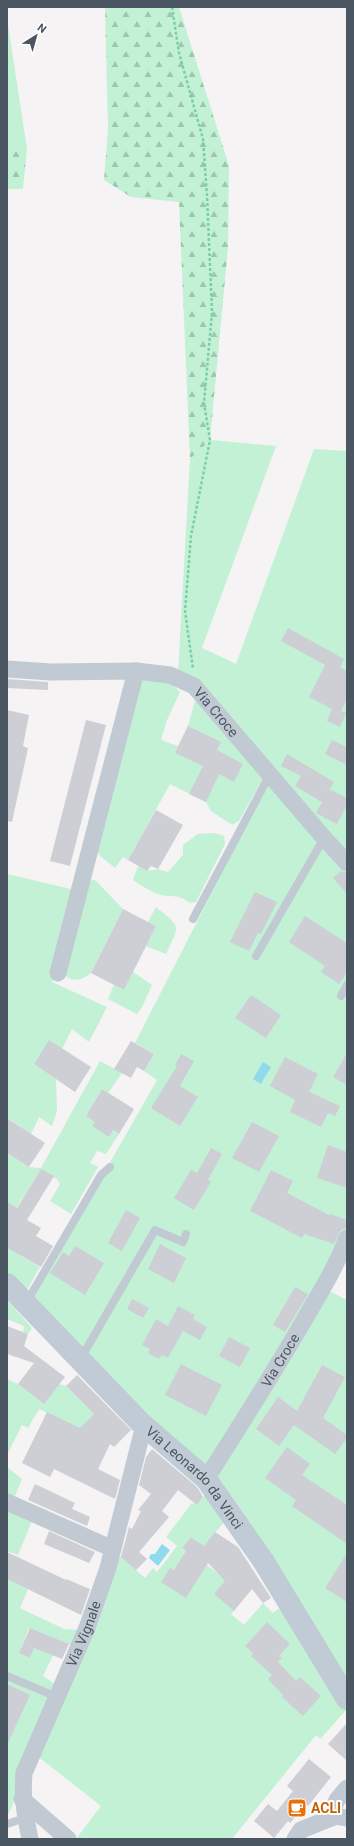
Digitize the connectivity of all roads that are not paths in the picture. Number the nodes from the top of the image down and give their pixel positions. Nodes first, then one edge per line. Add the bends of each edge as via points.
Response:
1 (7, 669) edge
2 (136, 671) junction
3 (270, 774) junction
4 (324, 838) junction
5 (347, 863) edge
6 (193, 918) dead end
7 (256, 956) dead end
8 (58, 973) dead end
9 (347, 985) edge
10 (341, 996) dead end
11 (110, 1167) dead end
12 (186, 1234) dead end
13 (347, 1238) edge
14 (7, 1284) edge
15 (26, 1304) junction
16 (80, 1360) junction
17 (144, 1425) junction
18 (206, 1479) junction
19 (7, 1502) edge
20 (113, 1549) junction
21 (7, 1676) edge
22 (57, 1697) junction
23 (347, 1699) edge
24 (347, 1788) edge
25 (22, 1799) junction
26 (342, 1817) edge
27 (25, 1818) junction
28 (7, 1824) edge
29 (30, 1839) edge
30 (68, 1839) edge
31 (295, 1839) edge

1 - 2 street, Via Croce via 51,672
2 - 3 street, Via Croce via 170,675 194,686
2 - 8 street
3 - 4 street, Via Croce
3 - 6 lane
4 - 5 street, Via Croce
4 - 7 lane
9 - 10 lane
11 - 15 lane via 101,1175
12 - 16 lane via 183,1242 155,1230
13 - 18 street, Via Croce via 339,1258 303,1322
14 - 15 street, Via Leonardo da Vinci
15 - 16 street, Via Leonardo da Vinci
16 - 17 street, Via Leonardo da Vinci
17 - 18 street, Via Leonardo da Vinci
17 - 20 street, Via Vignale
18 - 23 street, Via Leonardo da Vinci via 264,1562
19 - 20 street
20 - 22 street, Via Vignale via 87,1628
21 - 22 lane
22 - 25 street, Via Vignale via 24,1773
24 - 26 street via 333,1809
25 - 27 street, Via Vignale
25 - 30 street
26 - 31 street via 301,1830
27 - 28 lane
27 - 29 street, Via Vignale

